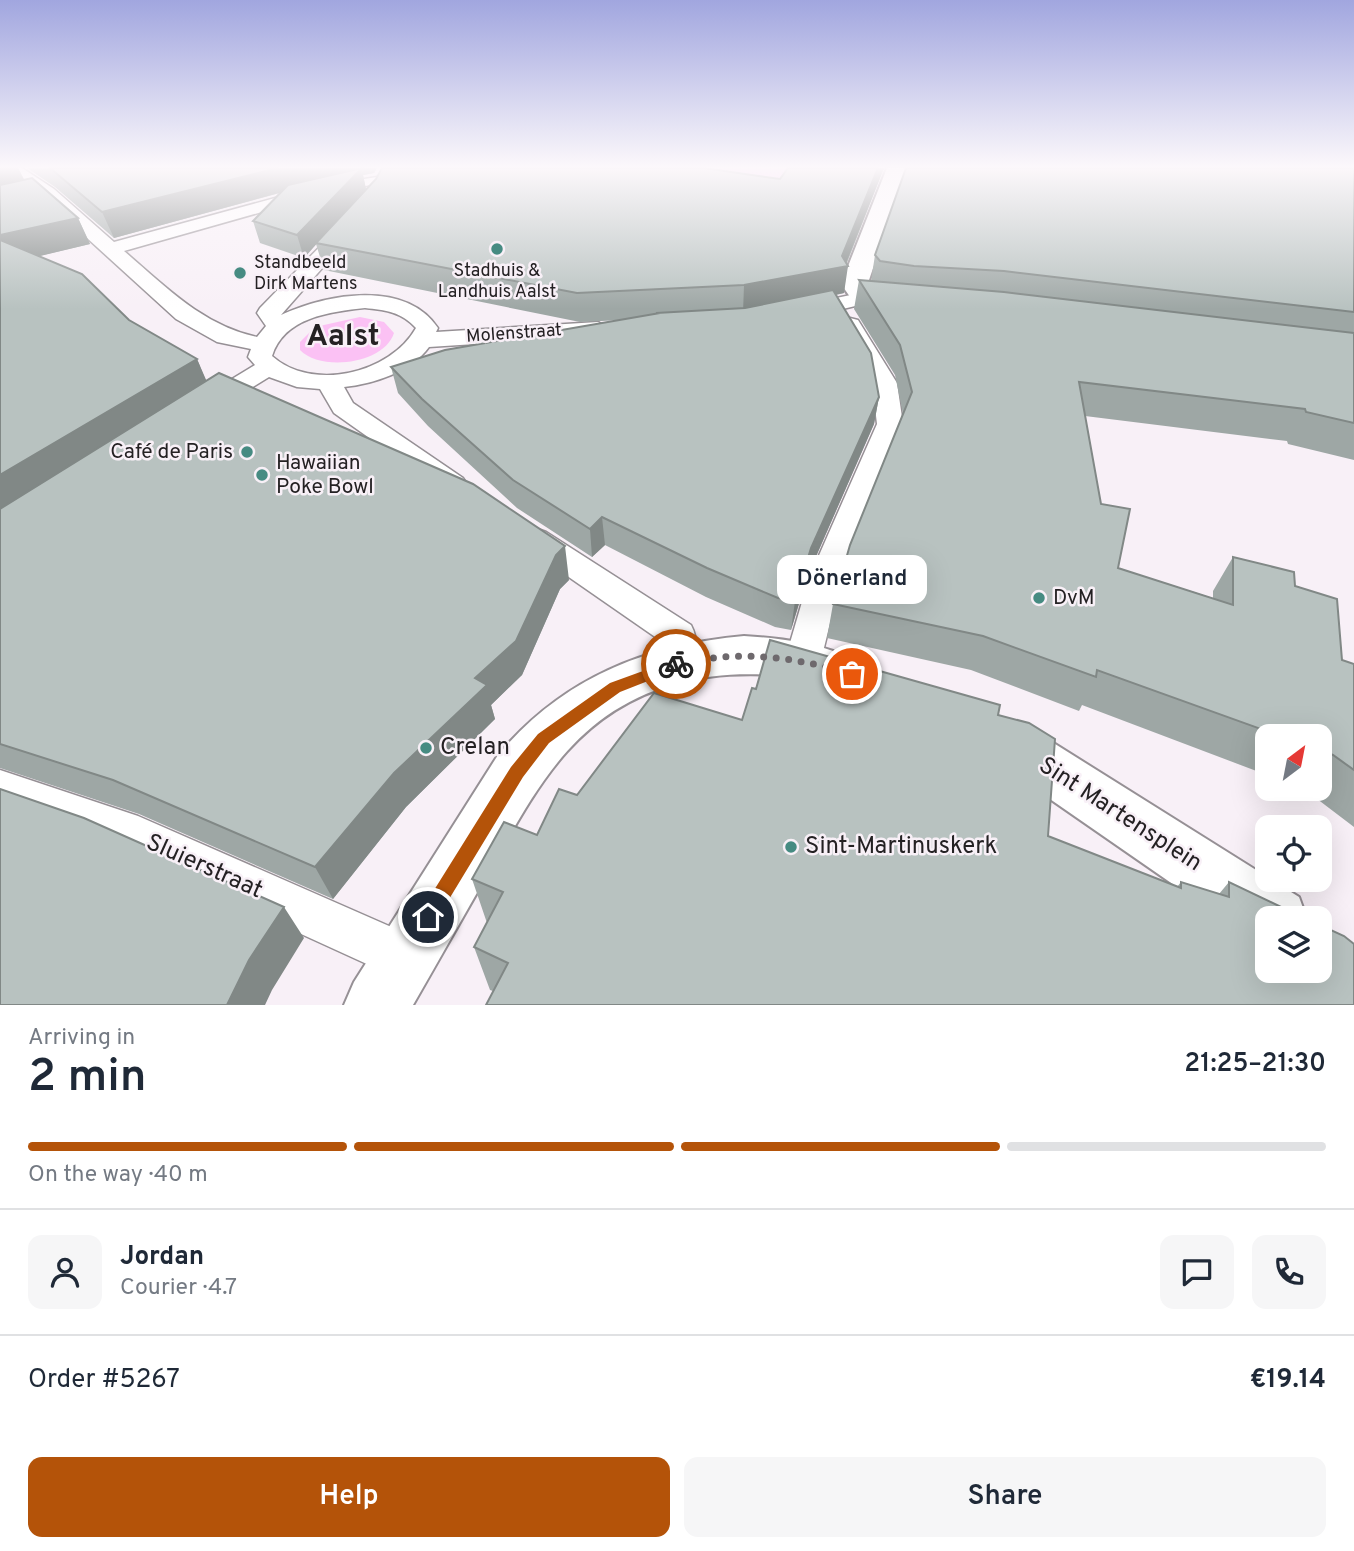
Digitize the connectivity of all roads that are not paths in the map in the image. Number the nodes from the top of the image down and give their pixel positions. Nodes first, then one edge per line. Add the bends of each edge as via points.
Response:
1 (71, 215) edge
2 (232, 215) edge
3 (880, 215) edge
4 (357, 218) edge
5 (109, 249) junction
6 (851, 301) junction
7 (933, 307) edge
8 (783, 315) edge
9 (278, 327) junction
10 (618, 328) edge
11 (424, 340) junction
12 (264, 356) junction
13 (328, 381) junction
14 (189, 416) edge
15 (477, 500) edge
16 (510, 523) edge
17 (803, 660) junction
18 (677, 664) junction
19 (865, 678) edge
20 (975, 722) edge
21 (0, 789) edge
22 (1257, 906) edge
23 (390, 981) edge

1 - 5 street
2 - 5 street
3 - 6 street
4 - 9 street via 268,313
5 - 12 street via 184,314
6 - 7 street
6 - 8 street
6 - 17 street via 887,382 890,424 825,578
9 - 11 street via 340,304 388,304 421,317 427,328
9 - 12 street
10 - 11 street, Molenstraat
11 - 13 street via 407,357 378,371
12 - 13 street via 292,378
12 - 14 street
13 - 15 street via 343,408
16 - 18 street via 679,635
17 - 18 street via 726,655
17 - 19 street
18 - 23 street via 615,688 544,738 517,772
20 - 22 street, Sint Martensplein
21 - 23 street, Sluierstraat via 123,831

